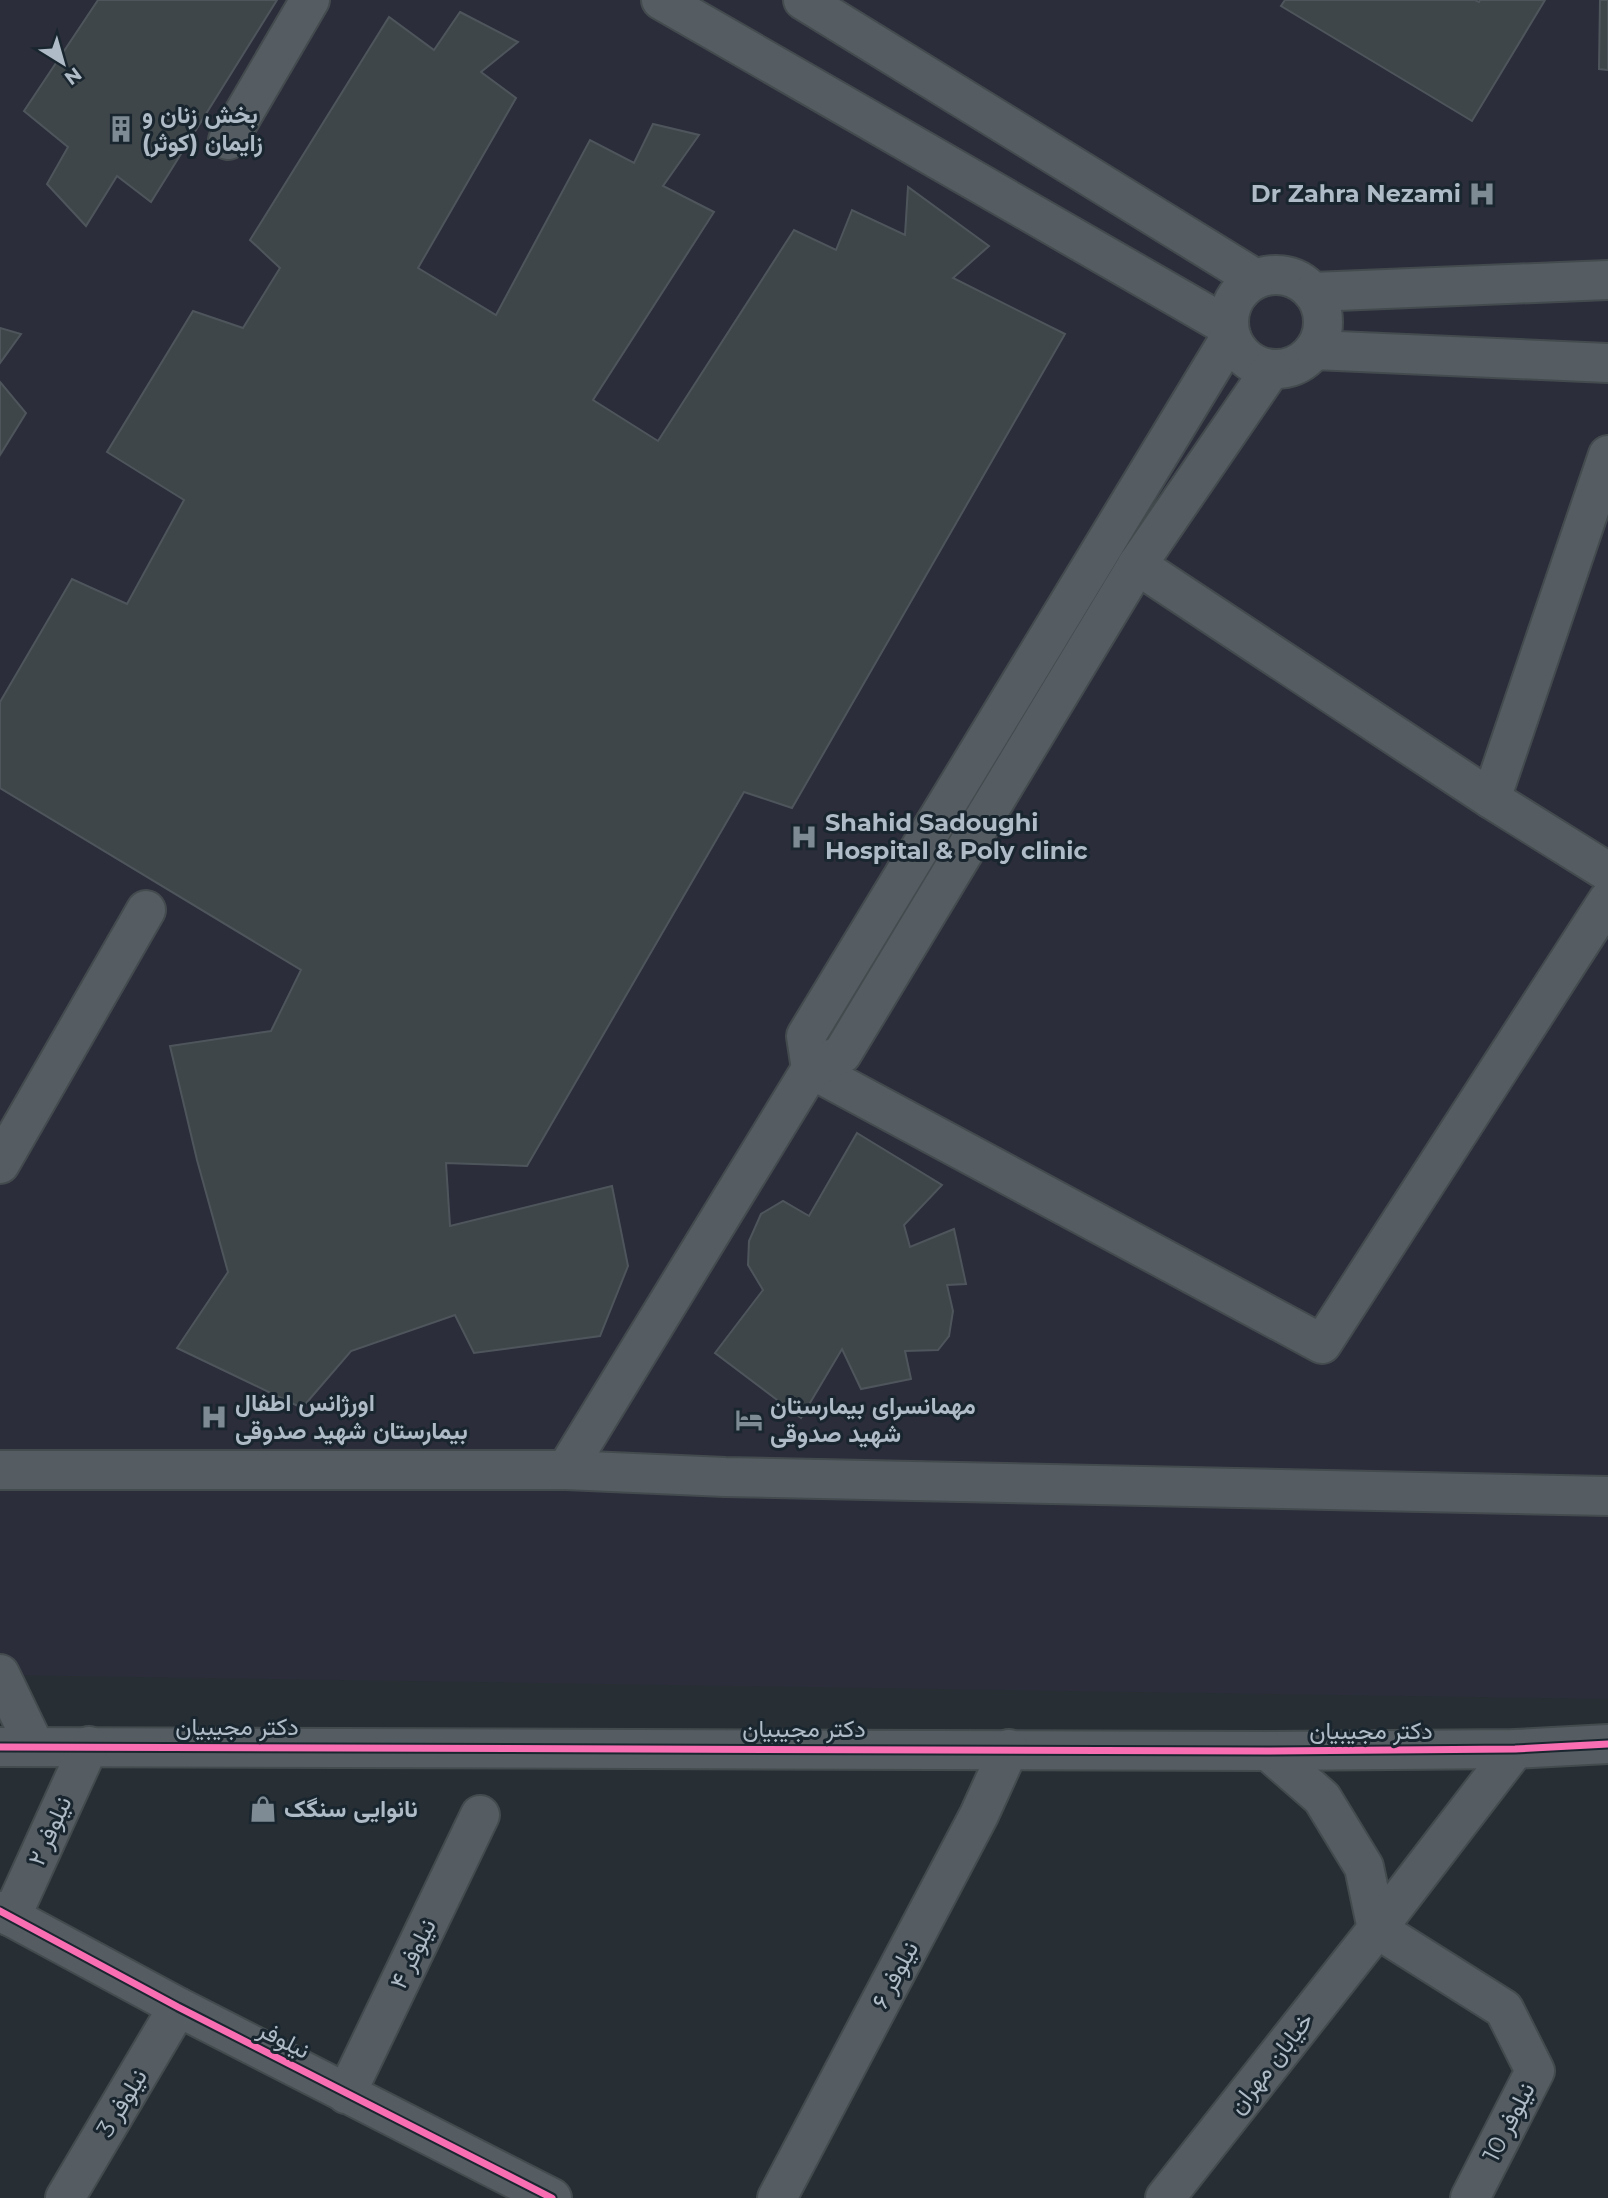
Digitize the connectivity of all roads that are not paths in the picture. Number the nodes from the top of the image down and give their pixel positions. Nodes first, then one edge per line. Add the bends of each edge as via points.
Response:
1 (310, 0) edge
2 (662, 0) edge
3 (803, 0) edge
4 (228, 139) dead end
5 (1256, 279) junction
6 (1608, 280) edge
7 (1313, 292) junction
8 (1230, 331) junction
9 (1315, 350) junction
10 (1608, 363) edge
11 (1271, 369) junction
12 (1608, 455) edge
13 (1137, 565) junction
14 (1491, 799) junction
15 (1608, 872) edge
16 (1608, 900) edge
17 (146, 910) dead end
18 (811, 1069) junction
19 (0, 1164) edge
20 (0, 1470) edge
21 (566, 1470) junction
22 (1608, 1496) edge
23 (0, 1674) edge
24 (1608, 1744) edge
25 (89, 1746) junction
26 (18, 1747) edge
27 (1009, 1749) junction
28 (1516, 1749) junction
29 (1268, 1751) junction
30 (480, 1815) dead end
31 (6, 1914) edge
32 (1377, 1929) junction
33 (178, 2007) junction
34 (346, 2094) junction
35 (542, 2196) edge
36 (65, 2198) edge
37 (777, 2198) edge
38 (1165, 2198) edge
39 (1471, 2198) edge

1 - 4 street
2 - 8 street
3 - 5 street
5 - 7 street via 1276,275 1297,279
5 - 8 street via 1241,291 1231,308
6 - 7 street
7 - 9 street via 1323,320
8 - 11 street via 1240,352
8 - 18 street via 806,1036
9 - 10 street
9 - 11 street via 1288,368
11 - 13 street
12 - 14 street
13 - 14 street
13 - 18 street via 842,1054
14 - 15 street
16 - 18 street via 1322,1344
17 - 19 street
18 - 21 street
20 - 21 street
21 - 22 street
23 - 26 street
24 - 28 street, دکتر مجیبیان
25 - 26 street, دکتر مجیبیان
25 - 27 street, دکتر مجیبیان
25 - 31 street, نیلوفر ۲
27 - 29 street, دکتر مجیبیان
27 - 37 street, نیلوفر ۶ via 979,1815
28 - 29 street, دکتر مجیبیان
28 - 32 street, خیابان مهران
29 - 32 street via 1322,1798 1364,1867
30 - 34 street, نیلوفر ۴
31 - 33 street, نیلوفر
32 - 38 street, خیابان مهران
32 - 39 street, نیلوفر 10 via 1504,2009 1535,2071
33 - 34 street, نیلوفر
33 - 36 street, نیلوفر 3
34 - 35 street, نیلوفر

